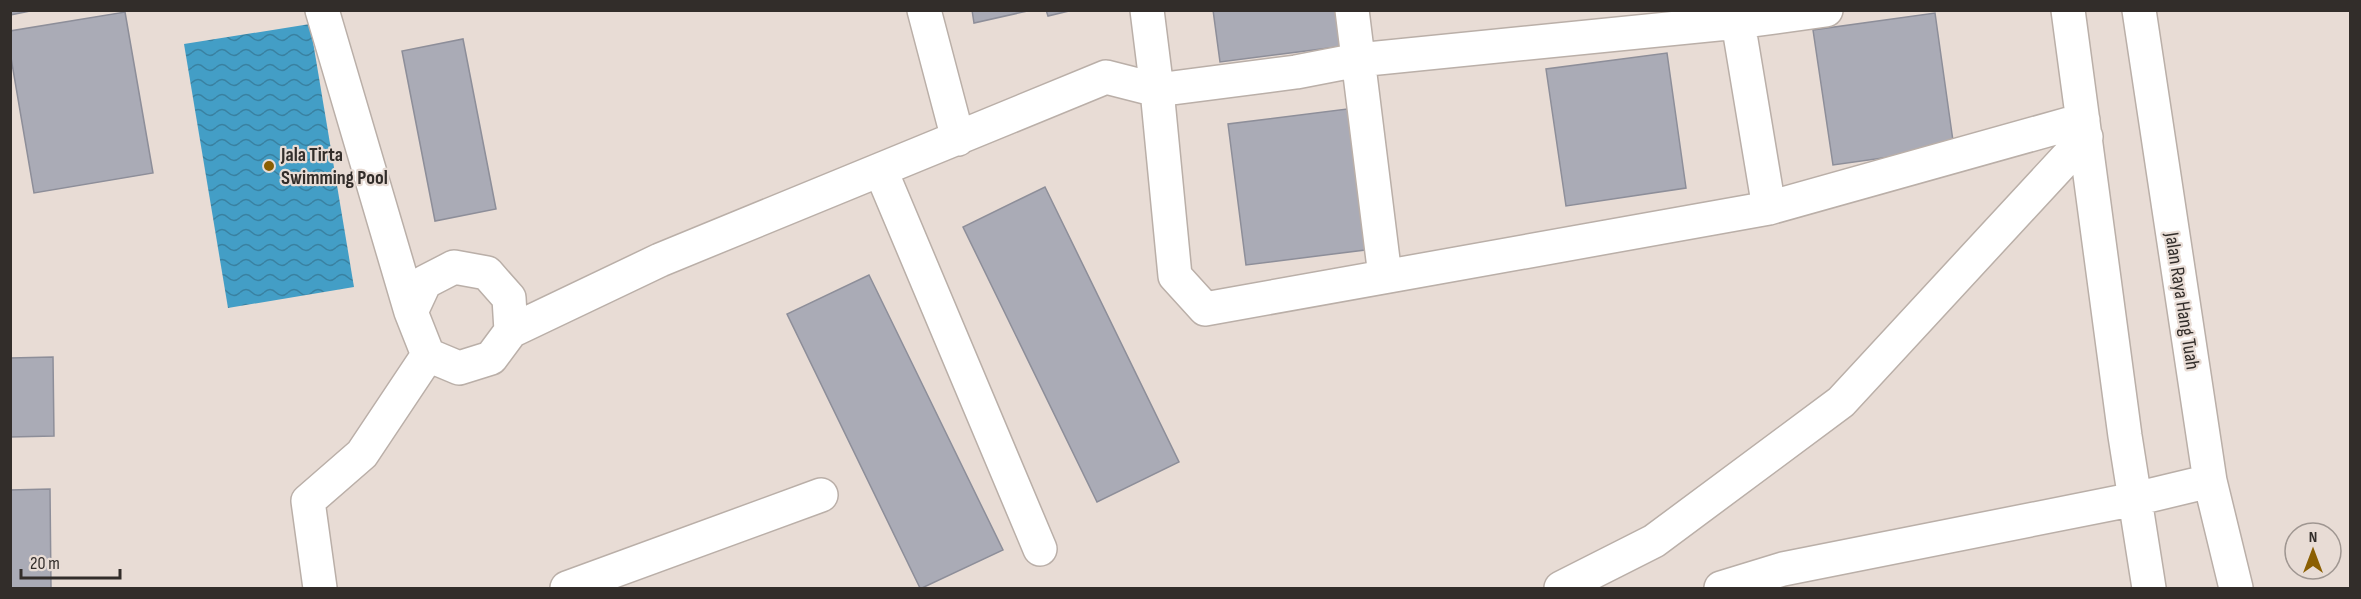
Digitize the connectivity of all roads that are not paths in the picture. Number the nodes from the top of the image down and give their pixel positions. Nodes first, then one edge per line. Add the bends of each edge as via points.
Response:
1 (322, 10) edge
2 (924, 10) edge
3 (1147, 10) edge
4 (1352, 10) edge
5 (1826, 10) edge
6 (2068, 10) edge
7 (2139, 10) edge
8 (1737, 16) edge
9 (1358, 60) junction
10 (1157, 90) junction
11 (2085, 129) junction
12 (958, 139) junction
13 (880, 171) junction
14 (1769, 208) junction
15 (1385, 276) junction
16 (411, 312) junction
17 (511, 331) junction
18 (428, 355) junction
19 (2210, 481) junction
20 (821, 495) dead end
21 (2135, 499) junction
22 (1040, 549) dead end
23 (320, 588) edge
24 (567, 588) edge
25 (1561, 588) edge
26 (1721, 588) edge
27 (2149, 588) edge
28 (2236, 588) edge

1 - 16 street
2 - 12 street
3 - 10 street
4 - 9 street
5 - 8 street
6 - 11 street
7 - 19 street, Jalan Raya Hang Tuah
8 - 9 street
8 - 14 street
9 - 10 street
9 - 15 street
10 - 12 street via 1106,77
10 - 15 street via 1175,276 1205,309
11 - 14 street
11 - 21 street
11 - 25 street via 1841,402 1654,541
12 - 13 street
13 - 17 street via 660,261
13 - 22 street
14 - 15 street
16 - 17 street via 425,282 454,267 487,273 509,298
16 - 18 street
17 - 18 street via 491,358 470,365 459,368
18 - 23 street via 362,454 308,501
19 - 21 street
19 - 28 street, Jalan Raya Hang Tuah
20 - 24 street
21 - 26 street via 1783,569
21 - 27 street

